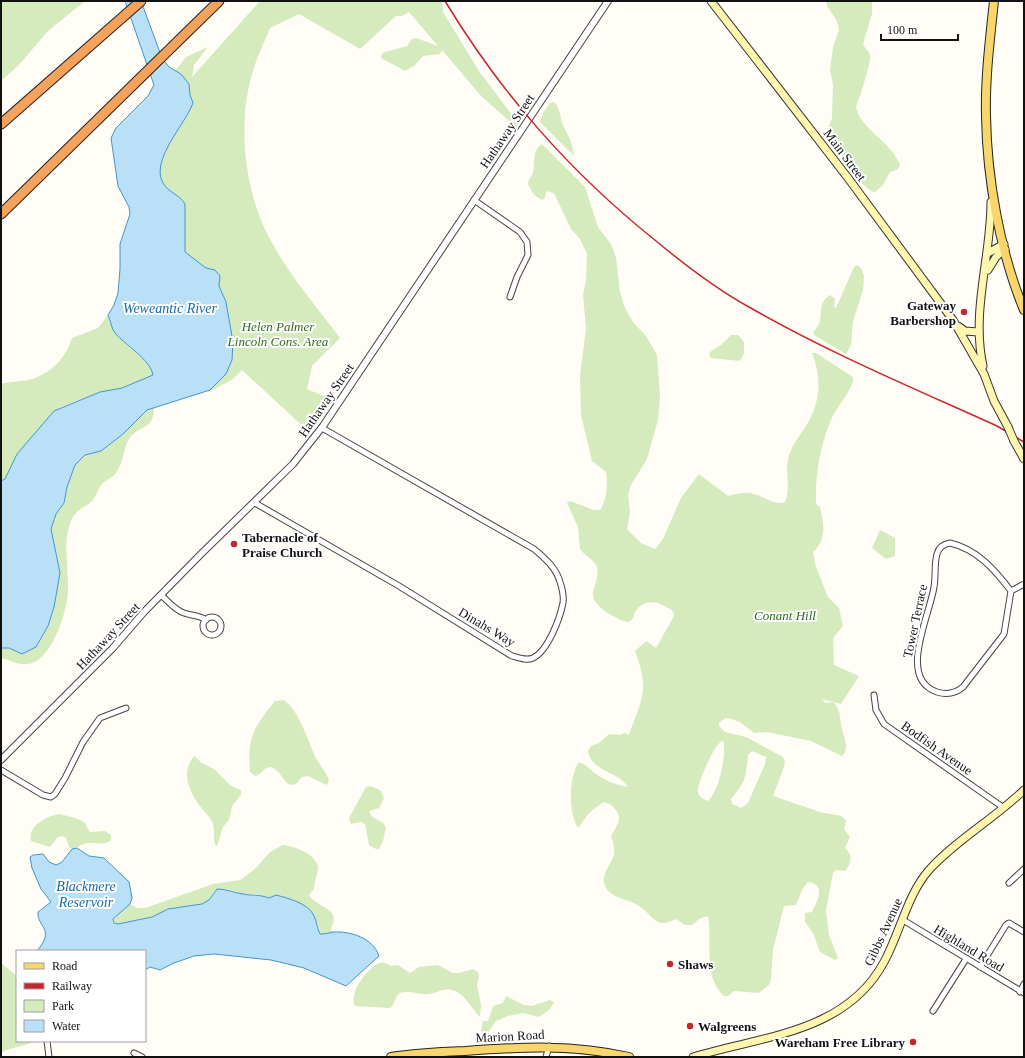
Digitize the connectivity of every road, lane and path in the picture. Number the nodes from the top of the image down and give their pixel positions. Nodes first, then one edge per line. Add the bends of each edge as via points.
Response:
1 (141, 1) edge
2 (219, 1) edge
3 (608, 1) edge
4 (711, 1) edge
5 (994, 1) edge
6 (1, 124) edge
7 (992, 185) junction
8 (474, 200) junction
9 (1, 214) edge
10 (1005, 246) junction
11 (988, 253) junction
12 (983, 284) junction
13 (510, 297) dead end
14 (1024, 310) edge
15 (956, 325) junction
16 (962, 334) junction
17 (978, 335) junction
18 (984, 374) junction
19 (322, 428) junction
20 (1024, 459) edge
21 (255, 503) junction
22 (1024, 584) edge
23 (1011, 592) junction
24 (161, 595) junction
25 (206, 620) dead end
26 (874, 695) dead end
27 (126, 708) dead end
28 (1, 760) edge
29 (1, 770) edge
30 (1024, 790) edge
31 (1004, 808) junction
32 (1024, 869) edge
33 (1009, 883) dead end
34 (903, 920) junction
35 (1024, 932) edge
36 (966, 959) junction
37 (980, 967) junction
38 (1024, 984) edge
39 (1022, 993) edge
40 (933, 1012) dead end
41 (47, 1042) edge
42 (549, 1046) junction
43 (134, 1053) dead end
44 (592, 1053) edge
45 (458, 1054) edge
46 (49, 1057) edge
47 (142, 1057) edge
48 (391, 1057) edge
49 (546, 1057) edge
50 (629, 1057) edge
51 (693, 1057) edge

1 - 6 highway
2 - 9 highway
3 - 8 street, Hathaway Street
4 - 15 main road, Main Street via 848,178
5 - 7 main road via 986,116
7 - 10 main road via 995,210
7 - 11 main road
8 - 13 street via 520,232 527,242 528,256
8 - 19 street, Hathaway Street
10 - 11 main road
10 - 12 main road via 990,264
10 - 14 main road
11 - 12 main road
12 - 17 main road
15 - 16 main road, Main Street
15 - 17 main road
16 - 17 main road via 968,340
16 - 18 main road, Main Street
17 - 18 main road
18 - 20 main road, Main Street, bridge via 994,401
19 - 21 street, Hathaway Street via 293,464
19 - 21 street, Dinahs Way via 527,545 547,560 560,581 563,601 558,623 537,655 529,660 512,656 399,586
21 - 24 street, Hathaway Street
22 - 23 street
23 - 23 street, Tower Terrace via 995,570 974,553 950,543 940,548 936,560 934,587 917,659 917,672 925,684 932,690 945,694 963,687 1004,634
24 - 25 street via 179,611
24 - 28 street, Hathaway Street via 112,649
26 - 31 street, Bodfish Avenue via 876,710 884,724
27 - 29 street via 100,718 51,797 43,795
30 - 31 main road, Gibbs Avenue
31 - 34 main road, Gibbs Avenue via 929,869 916,889
32 - 33 street
34 - 36 street, Highland Road
34 - 51 main road, Gibbs Avenue via 878,973 854,1000 833,1015 801,1029
35 - 37 street via 1009,923 1006,925
36 - 37 street, Highland Road
36 - 40 street
37 - 39 street, Highland Road
38 - 39 street
41 - 46 street
42 - 44 main road, Marion Road
42 - 45 main road, Marion Road
42 - 49 street
43 - 47 street
44 - 50 main road, Marion Road
45 - 48 main road, Marion Road

